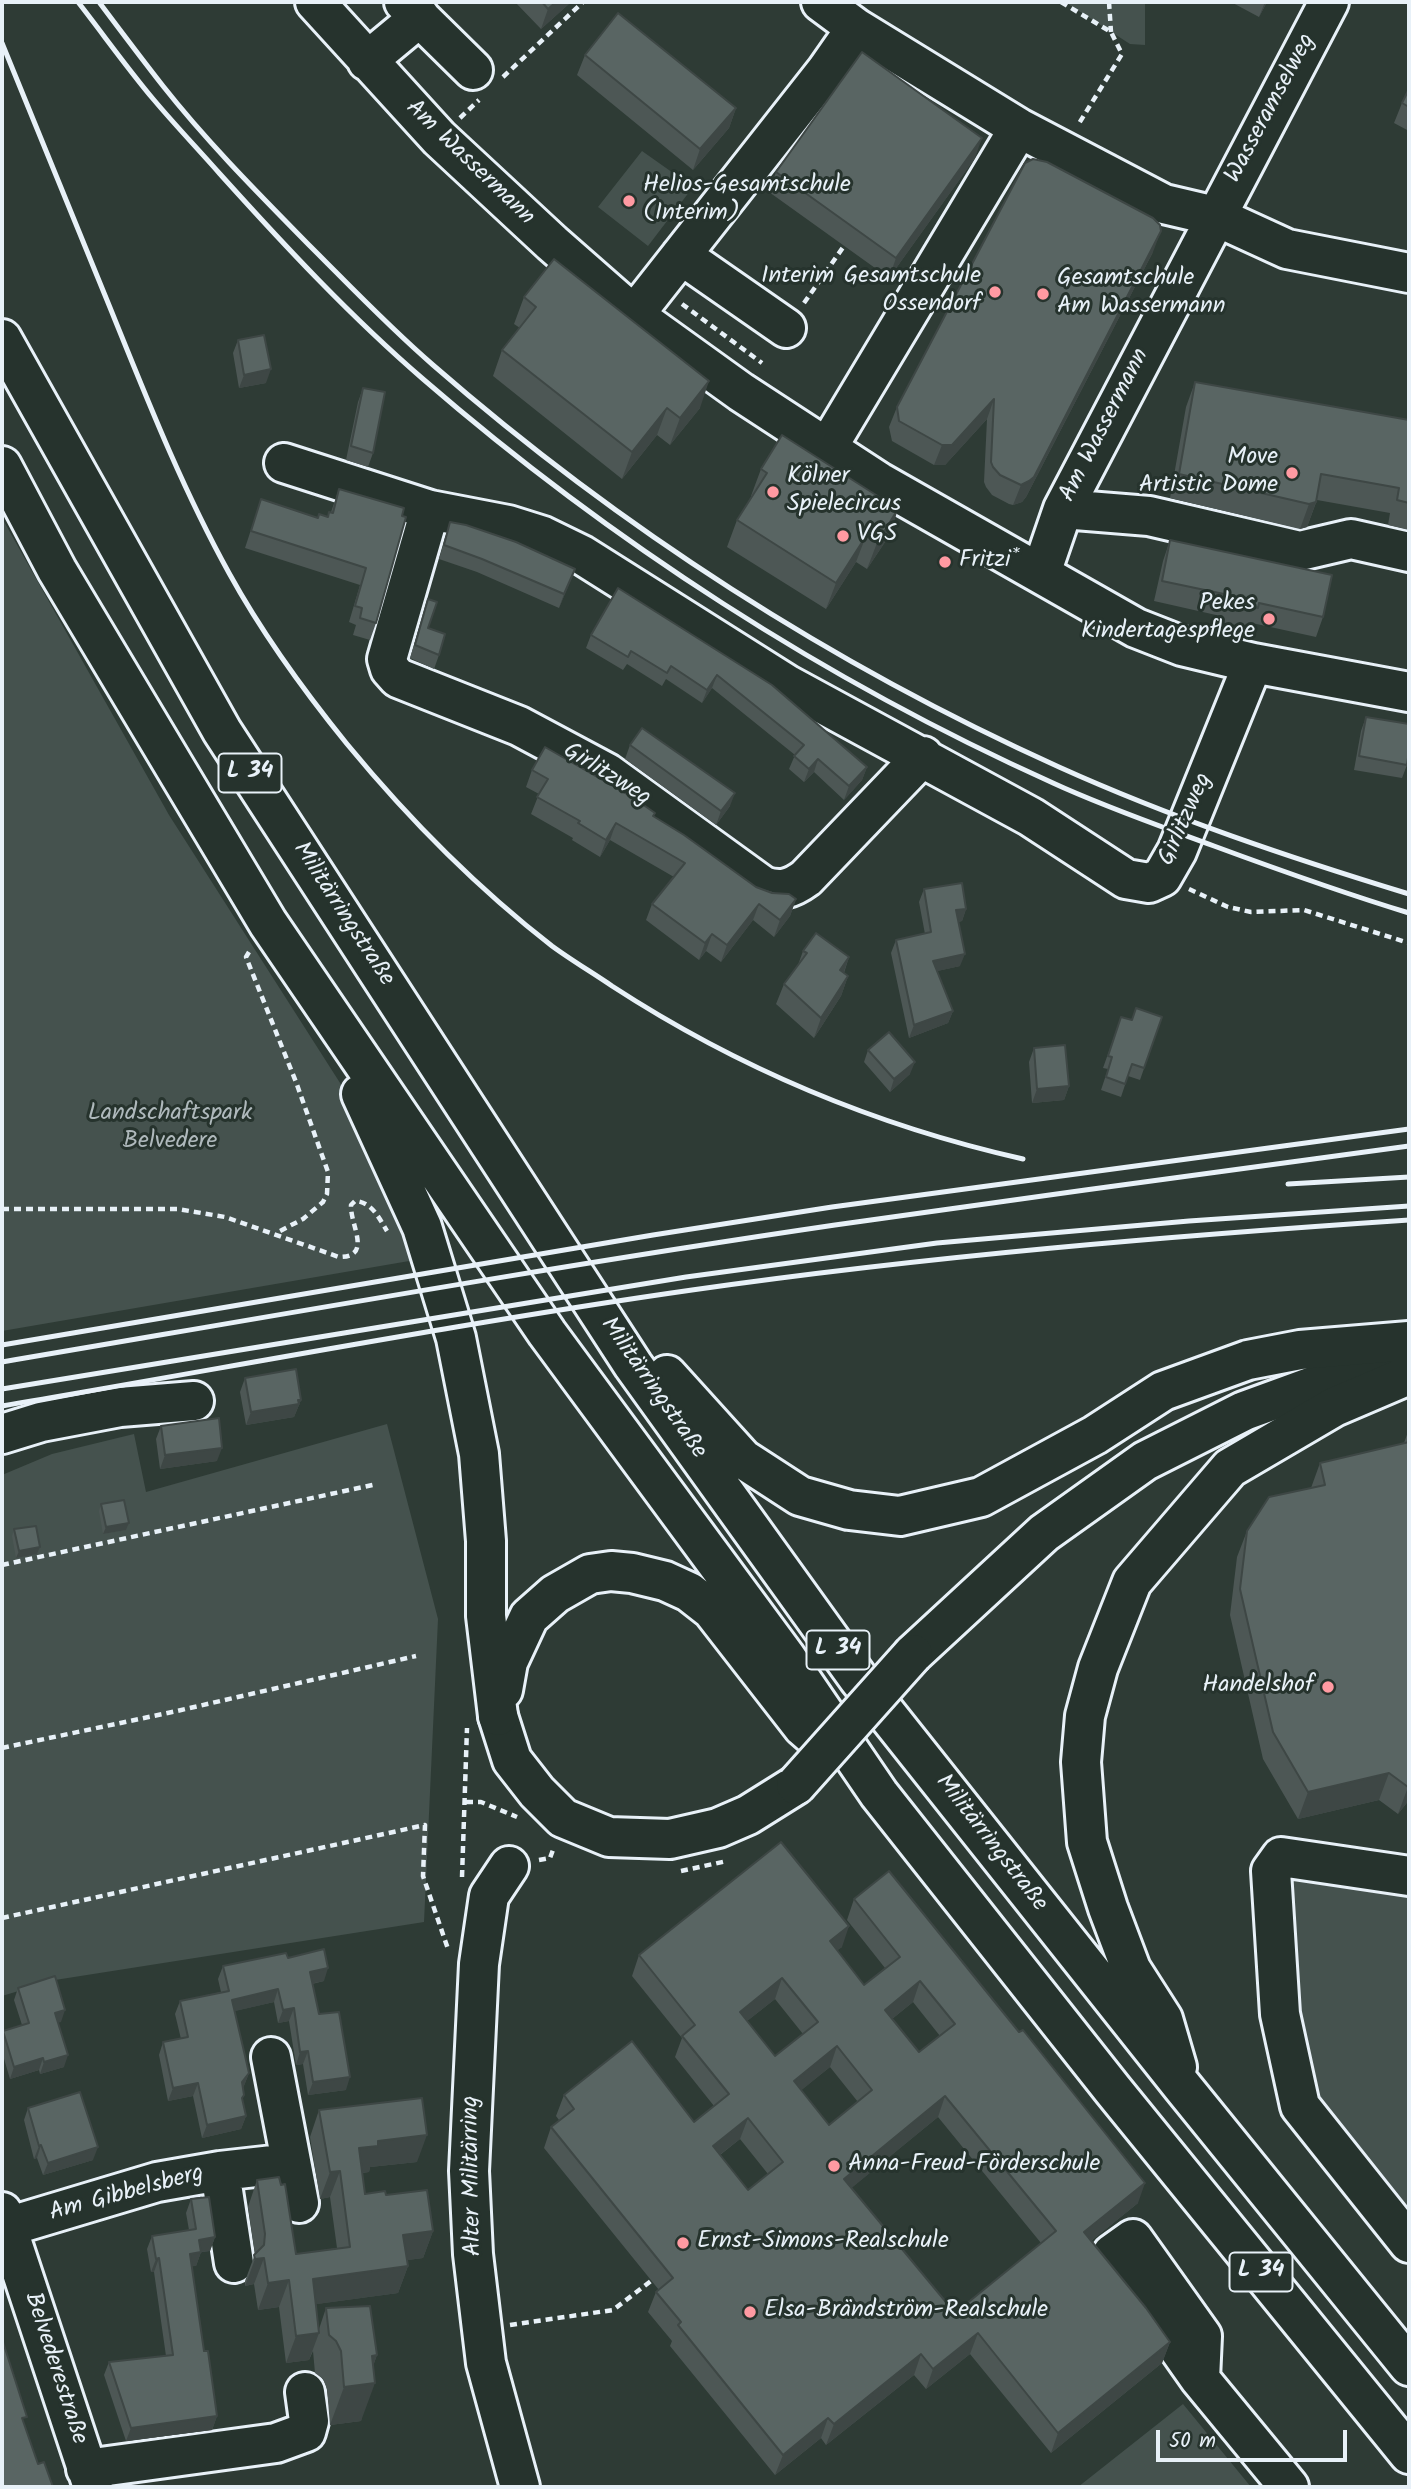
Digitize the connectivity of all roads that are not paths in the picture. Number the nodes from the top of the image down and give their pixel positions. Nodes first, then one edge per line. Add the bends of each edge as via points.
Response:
1 (315, 2) edge
2 (821, 2) edge
3 (1329, 2) edge
4 (412, 9) edge
5 (856, 28) junction
6 (367, 61) junction
7 (485, 82) road end
8 (1019, 128) junction
9 (1215, 216) junction
10 (681, 255) junction
11 (1409, 272) edge
12 (635, 315) junction
13 (786, 328) dead end
14 (2, 339) edge
15 (827, 448) junction
16 (284, 463) dead end
17 (2, 466) edge
18 (1063, 509) junction
19 (430, 510) junction
20 (1409, 552) edge
21 (1041, 573) junction
22 (1253, 663) junction
23 (1409, 692) edge
24 (922, 756) junction
25 (268, 923) junction
26 (522, 1193) junction
27 (1409, 1341) edge
28 (1409, 1358) edge
29 (1409, 1375) edge
30 (194, 1401) dead end
31 (2, 1434) edge
32 (483, 1717) junction
33 (880, 1794) junction
34 (509, 1866) dead end
35 (1409, 1875) edge
36 (271, 2057) dead end
37 (1182, 2086) junction
38 (290, 2162) junction
39 (220, 2171) junction
40 (299, 2203) dead end
41 (4, 2219) edge
42 (1409, 2243) edge
43 (234, 2263) dead end
44 (1409, 2366) edge
45 (1200, 2379) dead end
46 (305, 2392) dead end
47 (1409, 2454) edge
48 (90, 2478) edge
49 (520, 2487) edge
50 (1289, 2487) edge

1 - 6 main road, Am Wassermann
2 - 5 main road
3 - 9 main road, Wasseramselweg
4 - 6 main road
4 - 7 main road
5 - 8 main road
5 - 10 main road
6 - 12 main road, Am Wassermann via 439,138
8 - 9 main road via 1164,204
8 - 15 main road
9 - 11 main road via 1287,249
9 - 18 main road, Am Wassermann
10 - 12 main road
10 - 13 main road
12 - 15 main road, Am Wassermann
14 - 26 main road, Militärringstraße / L 34 via 222,731
15 - 21 main road, Am Wassermann
16 - 19 main road, Girlitzweg
17 - 25 main road, Militärringstraße / L 34 via 57,570
18 - 20 main road via 1149,516 1300,551 1351,539
18 - 21 main road, Am Wassermann
19 - 24 main road, Girlitzweg via 508,525 582,555 788,685
19 - 24 main road, Girlitzweg via 394,631 387,659 390,669 398,678 519,726 607,773 763,886 793,888 806,878
21 - 22 main road via 1136,628 1182,646
22 - 23 main road
22 - 24 main road, Girlitzweg via 1177,851 1162,877 1149,883 1126,879 1031,817
25 - 32 main road, L 34 via 369,1109 422,1227 456,1338 479,1454 485,1541
25 - 33 main road, Militärringstraße / L 34 via 547,1333 785,1656
26 - 27 main road, L 34 via 682,1394 743,1459 800,1496 849,1510 900,1516 981,1497 1095,1435 1163,1391 1248,1360 1300,1350
26 - 37 main road, Militärringstraße / L 34 via 633,1365 858,1678
28 - 32 main road, L 34, bridge via 1244,1411 1145,1461 1044,1532 913,1654 796,1785 718,1828 670,1839 610,1837 563,1818 537,1792
29 - 37 main road, L 34 via 1334,1407 1230,1468 1132,1582 1098,1668 1081,1762 1087,1842 1131,1969 1163,2019
30 - 31 main road via 120,1407
32 - 33 main road, L 34 via 529,1617 555,1594 590,1574 632,1573 689,1592 712,1610 803,1727
33 - 47 main road, Militärringstraße / L 34
34 - 49 main road, Alter Militärring via 489,1896 478,1964 469,2171 486,2363
35 - 42 main road via 1281,1857 1271,1871 1280,2014 1300,2106
36 - 38 main road
37 - 44 main road, Militärringstraße / L 34
38 - 39 main road, Am Gibbelsberg
38 - 40 main road
39 - 41 main road, Am Gibbelsberg
39 - 43 main road
41 - 48 main road, Belvederestraße
45 - 50 main road
46 - 48 main road via 306,2432 276,2443

